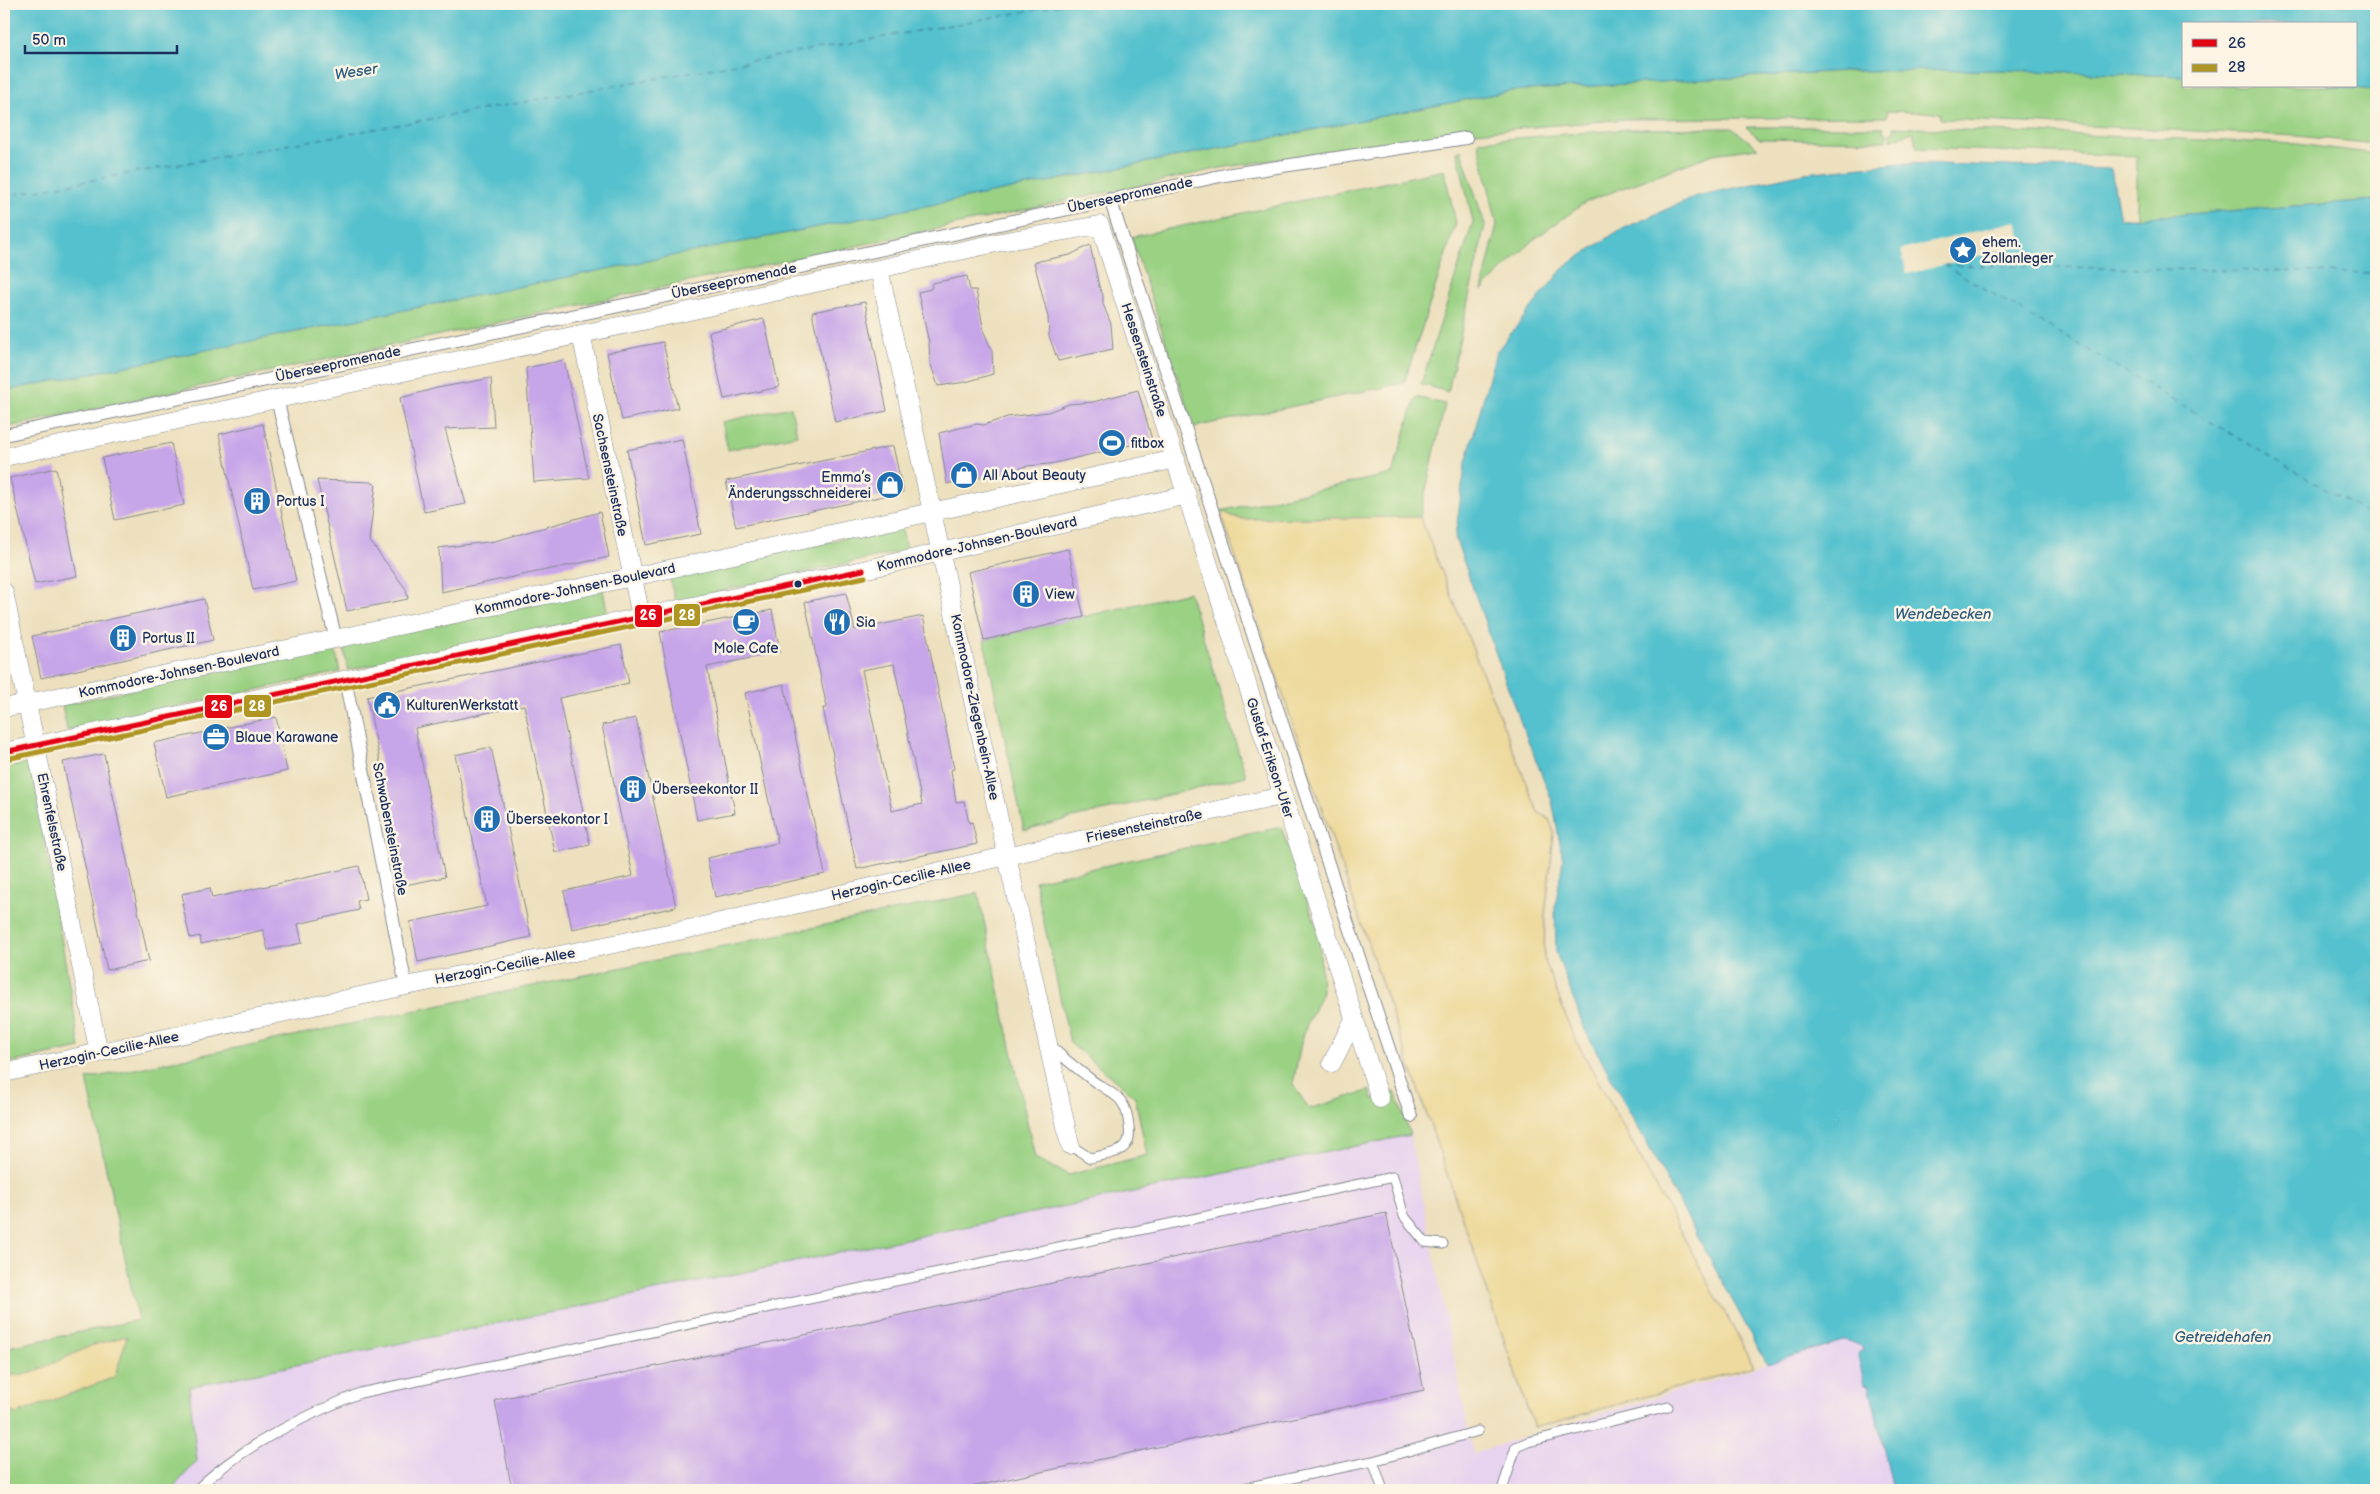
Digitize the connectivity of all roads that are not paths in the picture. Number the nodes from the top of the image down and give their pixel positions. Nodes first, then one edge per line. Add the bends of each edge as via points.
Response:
1 (1466, 138) dead end
2 (1110, 199) junction
3 (1118, 222) junction
4 (1100, 225) junction
5 (878, 269) junction
6 (581, 334) junction
7 (277, 399) junction
8 (4, 435) edge
9 (4, 457) edge
10 (1176, 459) junction
11 (1187, 496) junction
12 (933, 512) junction
13 (942, 553) junction
14 (632, 577) junction
15 (4, 592) edge
16 (640, 616) junction
17 (336, 640) junction
18 (345, 679) junction
19 (27, 703) junction
20 (4, 708) edge
21 (36, 745) junction
22 (4, 752) edge
23 (1282, 796) junction
24 (1006, 856) junction
25 (406, 986) junction
26 (1354, 1019) junction
27 (1046, 1040) junction
28 (99, 1053) junction
29 (1332, 1063) dead end
30 (4, 1073) edge
31 (1380, 1099) dead end
32 (1411, 1116) dead end
33 (1070, 1145) joint
34 (1443, 1244) dead end
35 (1668, 1407) dead end
36 (1478, 1431) dead end
37 (1373, 1460) junction
38 (196, 1490) edge
39 (1235, 1490) edge
40 (1382, 1490) edge
41 (1502, 1490) edge

1 - 2 street, Überseepromenade via 1225,175
2 - 3 street
2 - 8 street, Überseepromenade
3 - 4 street
3 - 32 street
4 - 5 street, Überseepromenade via 1000,242
4 - 10 street, Hessensteinstraße
5 - 6 street, Überseepromenade
5 - 12 street, Kommodore-Ziegenbein-Allee
6 - 7 street, Überseepromenade
6 - 14 street, Sachsensteinstraße
7 - 9 street, Überseepromenade
7 - 17 street
10 - 11 street, Hessensteinstraße
10 - 12 street, Kommodore-Johnsen-Boulevard
11 - 13 street, Kommodore-Johnsen-Boulevard
11 - 23 street, Gustaf-Erikson-Ufer
12 - 13 street, Kommodore-Ziegenbein-Allee
12 - 14 street, Kommodore-Johnsen-Boulevard
13 - 16 street, Kommodore-Johnsen-Boulevard
13 - 24 street, Kommodore-Ziegenbein-Allee
14 - 16 street, Sachsensteinstraße
14 - 17 street, Kommodore-Johnsen-Boulevard
15 - 19 street, Ehrenfelsstraße
16 - 18 street, Kommodore-Johnsen-Boulevard
17 - 19 street, Kommodore-Johnsen-Boulevard
18 - 21 street, Kommodore-Johnsen-Boulevard
18 - 25 street, Schwabensteinstraße
19 - 20 street, Kommodore-Johnsen-Boulevard
19 - 21 street, Ehrenfelsstraße
21 - 22 street, Kommodore-Johnsen-Boulevard
21 - 28 street, Ehrenfelsstraße
23 - 24 street, Friesensteinstraße
23 - 26 street, Gustaf-Erikson-Ufer
24 - 25 street, Herzogin-Cecilie-Allee via 703,926
24 - 27 street, Kommodore-Ziegenbein-Allee
25 - 28 street, Herzogin-Cecilie-Allee
26 - 29 street
26 - 31 street, Gustaf-Erikson-Ufer
27 - 33 street, Kommodore-Ziegenbein-Allee
27 - 33 lane via 1064,1059 1119,1098 1128,1118 1128,1145 1119,1151 1090,1158
28 - 30 street, Herzogin-Cecilie-Allee
34 - 38 lane via 1425,1242 1404,1216 1393,1177 360,1392 300,1418 215,1471
35 - 41 lane via 1516,1447
36 - 37 lane
37 - 39 lane
37 - 40 lane

